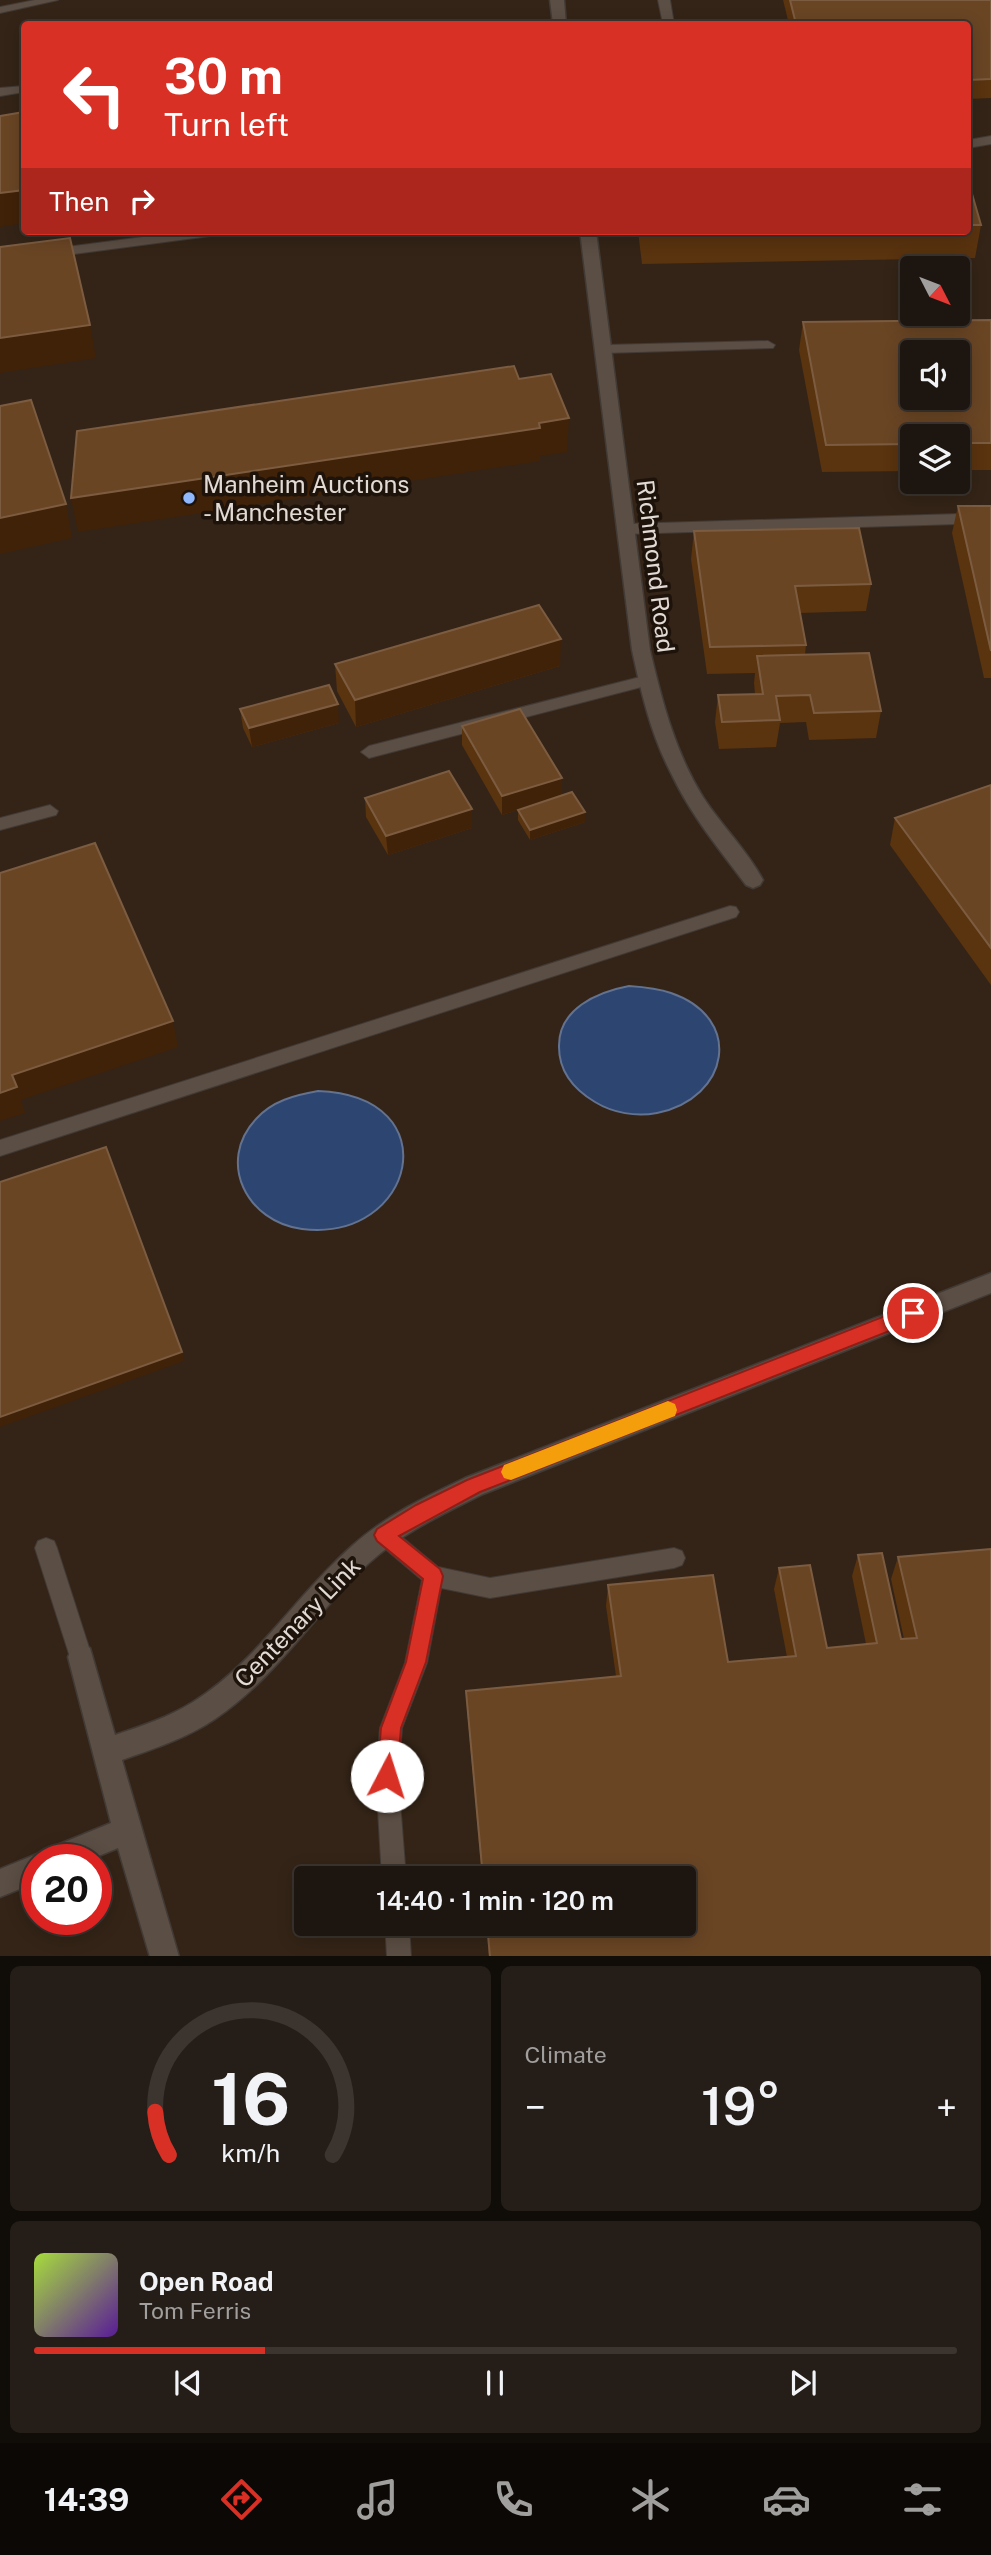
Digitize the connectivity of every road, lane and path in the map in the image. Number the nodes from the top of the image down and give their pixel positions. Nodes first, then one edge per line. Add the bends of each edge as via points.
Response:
1 (52, 0) edge
2 (556, 0) edge
3 (664, 0) edge
4 (0, 10) edge
5 (560, 21) edge
6 (668, 21) edge
7 (21, 89) edge
8 (0, 92) edge
9 (991, 140) edge
10 (971, 143) edge
11 (188, 235) edge
12 (589, 235) edge
13 (41, 255) edge
14 (768, 345) dead end
15 (605, 349) junction
16 (991, 518) edge
17 (626, 529) junction
18 (648, 680) junction
19 (369, 752) dead end
20 (50, 811) dead end
21 (0, 824) edge
22 (753, 880) dead end
23 (730, 912) dead end
24 (0, 1148) edge
25 (991, 1283) edge
26 (384, 1535) junction
27 (46, 1548) dead end
28 (674, 1558) dead end
29 (433, 1576) junction
30 (81, 1657) joint
31 (107, 1752) junction
32 (127, 1831) junction
33 (95, 1844) edge
34 (393, 1866) edge
35 (21, 1874) edge
36 (0, 1883) edge
37 (398, 1936) edge
38 (165, 1956) edge
39 (399, 1956) edge

1 - 4 lane
2 - 5 street
3 - 6 lane
7 - 8 lane
9 - 10 lane
11 - 13 lane
12 - 15 street, Richmond Road
14 - 15 lane
15 - 17 street, Richmond Road
16 - 17 lane
17 - 18 street, Richmond Road
18 - 19 lane
18 - 22 street, Richmond Road via 657,717 681,774
20 - 21 lane
23 - 24 lane
25 - 26 street, Centenary Link via 474,1486
26 - 29 lane
26 - 31 street, Centenary Link via 245,1678 205,1710
27 - 30 lane
28 - 29 lane via 490,1588
29 - 34 lane via 416,1662 391,1728 387,1776
30 - 31 street
31 - 32 street
32 - 33 street
32 - 38 street
35 - 36 street
37 - 39 lane

